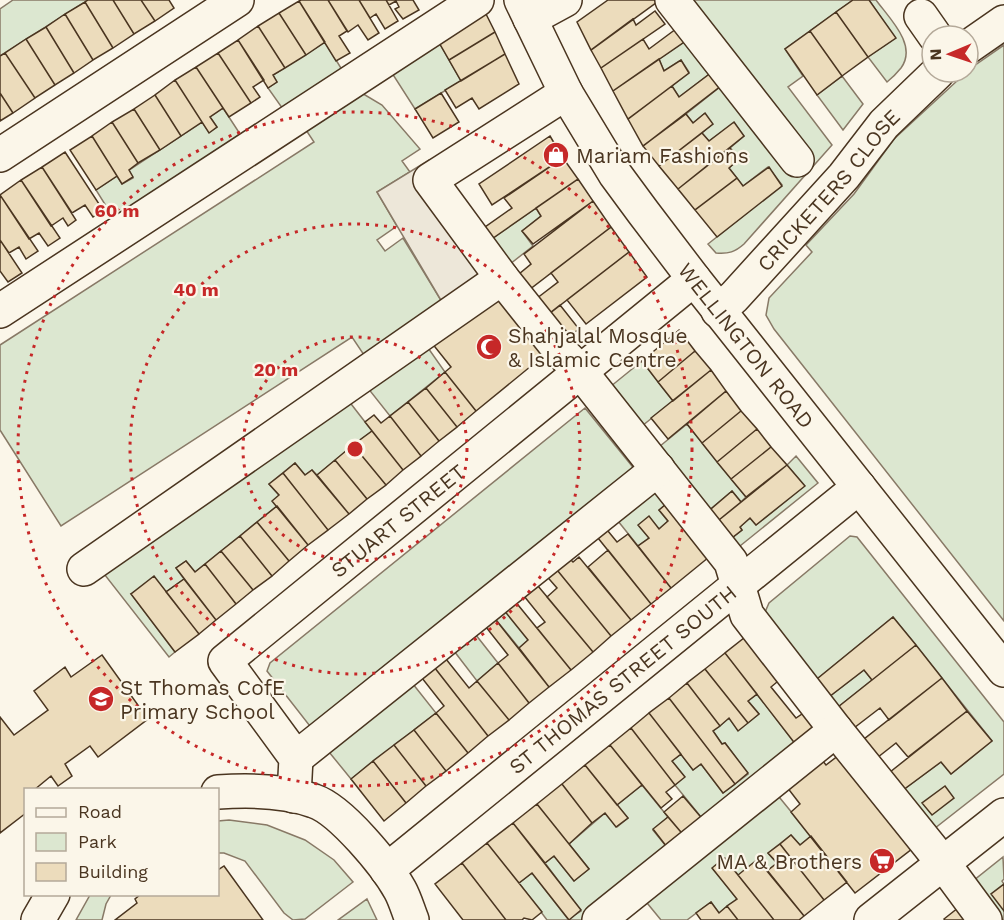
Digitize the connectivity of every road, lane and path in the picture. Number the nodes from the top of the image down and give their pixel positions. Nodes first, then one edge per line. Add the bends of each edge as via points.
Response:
1 (237, 0) edge
2 (477, 0) edge
3 (566, 0) edge
4 (672, 0) edge
5 (526, 10) edge
6 (1004, 22) edge
7 (980, 39) edge
8 (926, 84) edge
9 (566, 93) junction
10 (0, 155) edge
11 (796, 160) dead end
12 (502, 278) junction
13 (694, 279) junction
14 (0, 311) edge
15 (718, 311) junction
16 (580, 371) junction
17 (658, 469) junction
18 (859, 488) junction
19 (84, 569) dead end
20 (738, 587) junction
21 (1004, 670) edge
22 (836, 730) junction
23 (296, 758) junction
24 (219, 792) edge
25 (294, 796) junction
26 (1004, 815) edge
27 (943, 863) junction
28 (387, 870) junction
29 (52, 896) edge
30 (38, 920) edge
31 (412, 920) edge
32 (599, 920) edge
33 (871, 920) edge
34 (985, 920) edge

1 - 10 street
2 - 14 street
3 - 5 street
4 - 11 street
5 - 9 street, WELLINGTON ROAD
6 - 7 street
8 - 15 street, CRICKETERS CLOSE via 884,124 844,176
9 - 12 street via 430,180
9 - 13 street, WELLINGTON ROAD via 615,174
12 - 16 street
12 - 19 street
13 - 15 street, WELLINGTON ROAD
13 - 16 street, STUART STREET
15 - 18 street, WELLINGTON ROAD
16 - 17 street
16 - 23 street, STUART STREET via 225,661
17 - 20 street via 731,562
17 - 23 street
18 - 20 street, ST THOMAS STREET SOUTH
18 - 21 street, WELLINGTON ROAD
20 - 22 street via 747,615
20 - 28 street, ST THOMAS STREET SOUTH
22 - 27 street
22 - 32 street
23 - 25 street
24 - 25 street
25 - 28 street via 316,801 333,813 363,840
26 - 27 street
27 - 33 street
27 - 34 street
28 - 31 street
29 - 30 street

